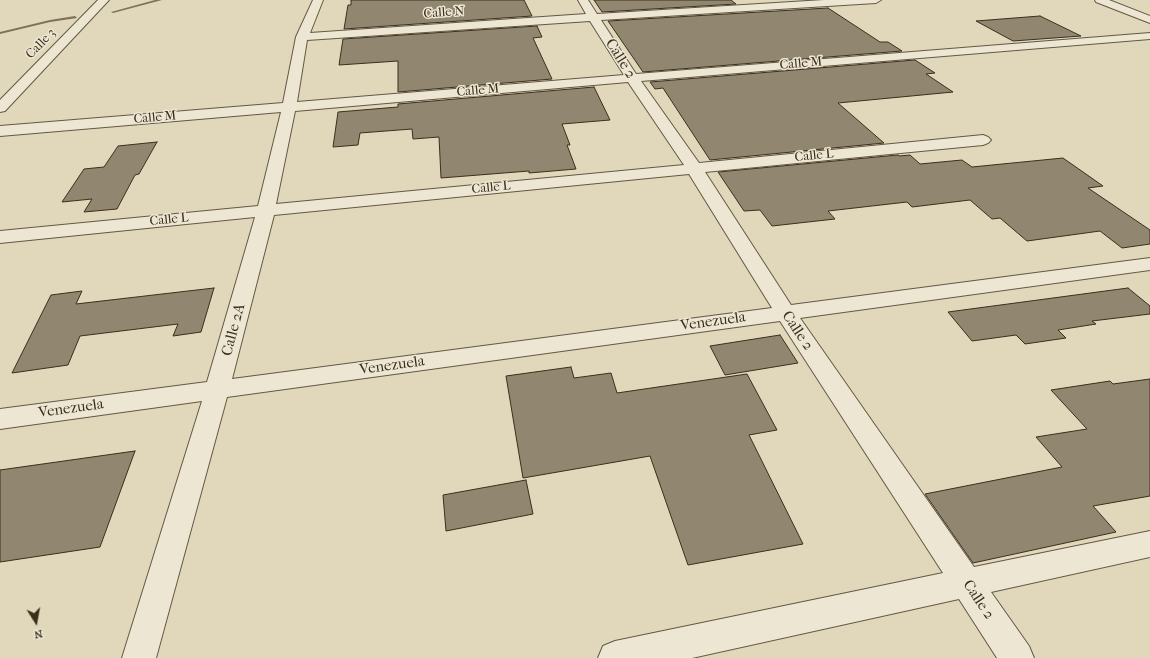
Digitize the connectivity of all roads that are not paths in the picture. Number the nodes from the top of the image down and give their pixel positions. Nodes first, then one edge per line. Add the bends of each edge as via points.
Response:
1 (104, 0) edge
2 (318, 0) edge
3 (875, 0) edge
4 (1100, 0) edge
5 (588, 8) edge
6 (1150, 20) edge
7 (1150, 36) edge
8 (302, 37) junction
9 (632, 78) junction
10 (289, 106) junction
11 (0, 108) edge
12 (0, 131) edge
13 (983, 140) dead end
14 (694, 168) junction
15 (266, 210) junction
16 (0, 237) edge
17 (1150, 264) edge
18 (785, 312) junction
19 (217, 390) junction
20 (0, 418) edge
21 (1150, 544) edge
22 (968, 584) junction
23 (139, 658) edge
24 (616, 658) edge
25 (1017, 658) edge

1 - 11 street, Calle 3
2 - 8 street, Calle 2A
3 - 5 street, Calle N
4 - 6 street
5 - 8 street, Calle N
5 - 9 street, Calle 2
7 - 9 street, Calle M
8 - 10 street, Calle 2A
9 - 10 street, Calle M
9 - 14 street, Calle 2
10 - 12 street, Calle M
10 - 15 street, Calle 2A
13 - 14 street, Calle L
14 - 15 street, Calle L
14 - 18 street, Calle 2
15 - 16 street, Calle L
15 - 19 street, Calle 2A
17 - 18 street, Venezuela
18 - 19 street, Venezuela
18 - 22 street, Calle 2
19 - 20 street, Venezuela
19 - 23 street, Calle 2A
21 - 22 street
22 - 24 street
22 - 25 street, Calle 2

